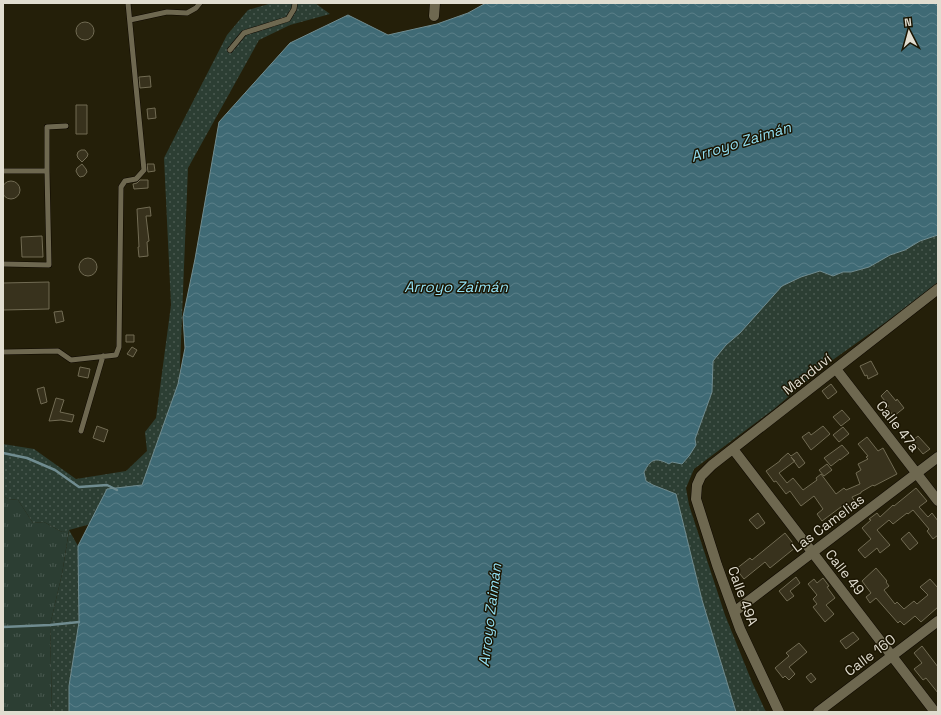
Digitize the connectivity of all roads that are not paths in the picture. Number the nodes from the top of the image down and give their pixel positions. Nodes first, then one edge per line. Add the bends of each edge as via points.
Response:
1 (128, 3) edge
2 (200, 3) edge
3 (296, 3) edge
4 (435, 3) edge
5 (434, 16) dead end
6 (130, 20) junction
7 (230, 50) dead end
8 (66, 126) dead end
9 (3, 171) edge
10 (47, 171) junction
11 (3, 264) edge
12 (938, 289) edge
13 (3, 352) edge
14 (103, 356) junction
15 (836, 369) junction
16 (81, 431) dead end
17 (733, 449) junction
18 (938, 457) edge
19 (917, 473) junction
20 (697, 485) joint
21 (938, 501) edge
22 (812, 552) junction
23 (734, 612) junction
24 (938, 621) edge
25 (892, 656) junction
26 (779, 712) edge
27 (818, 712) edge
28 (935, 712) edge

1 - 6 lane
2 - 6 lane via 187,13 167,12
3 - 7 lane via 288,19 244,33
4 - 5 street
6 - 14 lane via 144,170 136,179 125,181 121,187 119,347 116,355
8 - 10 lane via 47,127
9 - 10 lane
10 - 11 lane via 49,264
12 - 15 street, Manduví
13 - 14 lane via 58,351 72,360
14 - 16 lane
15 - 17 street, Manduví
15 - 19 street, Calle 47a
17 - 20 street, Manduví via 701,476
17 - 22 street, Calle 49
18 - 19 street, Las Camelias
19 - 21 street, Calle 47a
19 - 22 street, Las Camelias
20 - 23 street, Calle 49A via 696,499
22 - 23 street, Las Camelias
22 - 25 street, Calle 49
23 - 26 street, Calle 49A
24 - 25 street, Calle 160
25 - 27 street, Calle 160
25 - 28 street, Calle 49

